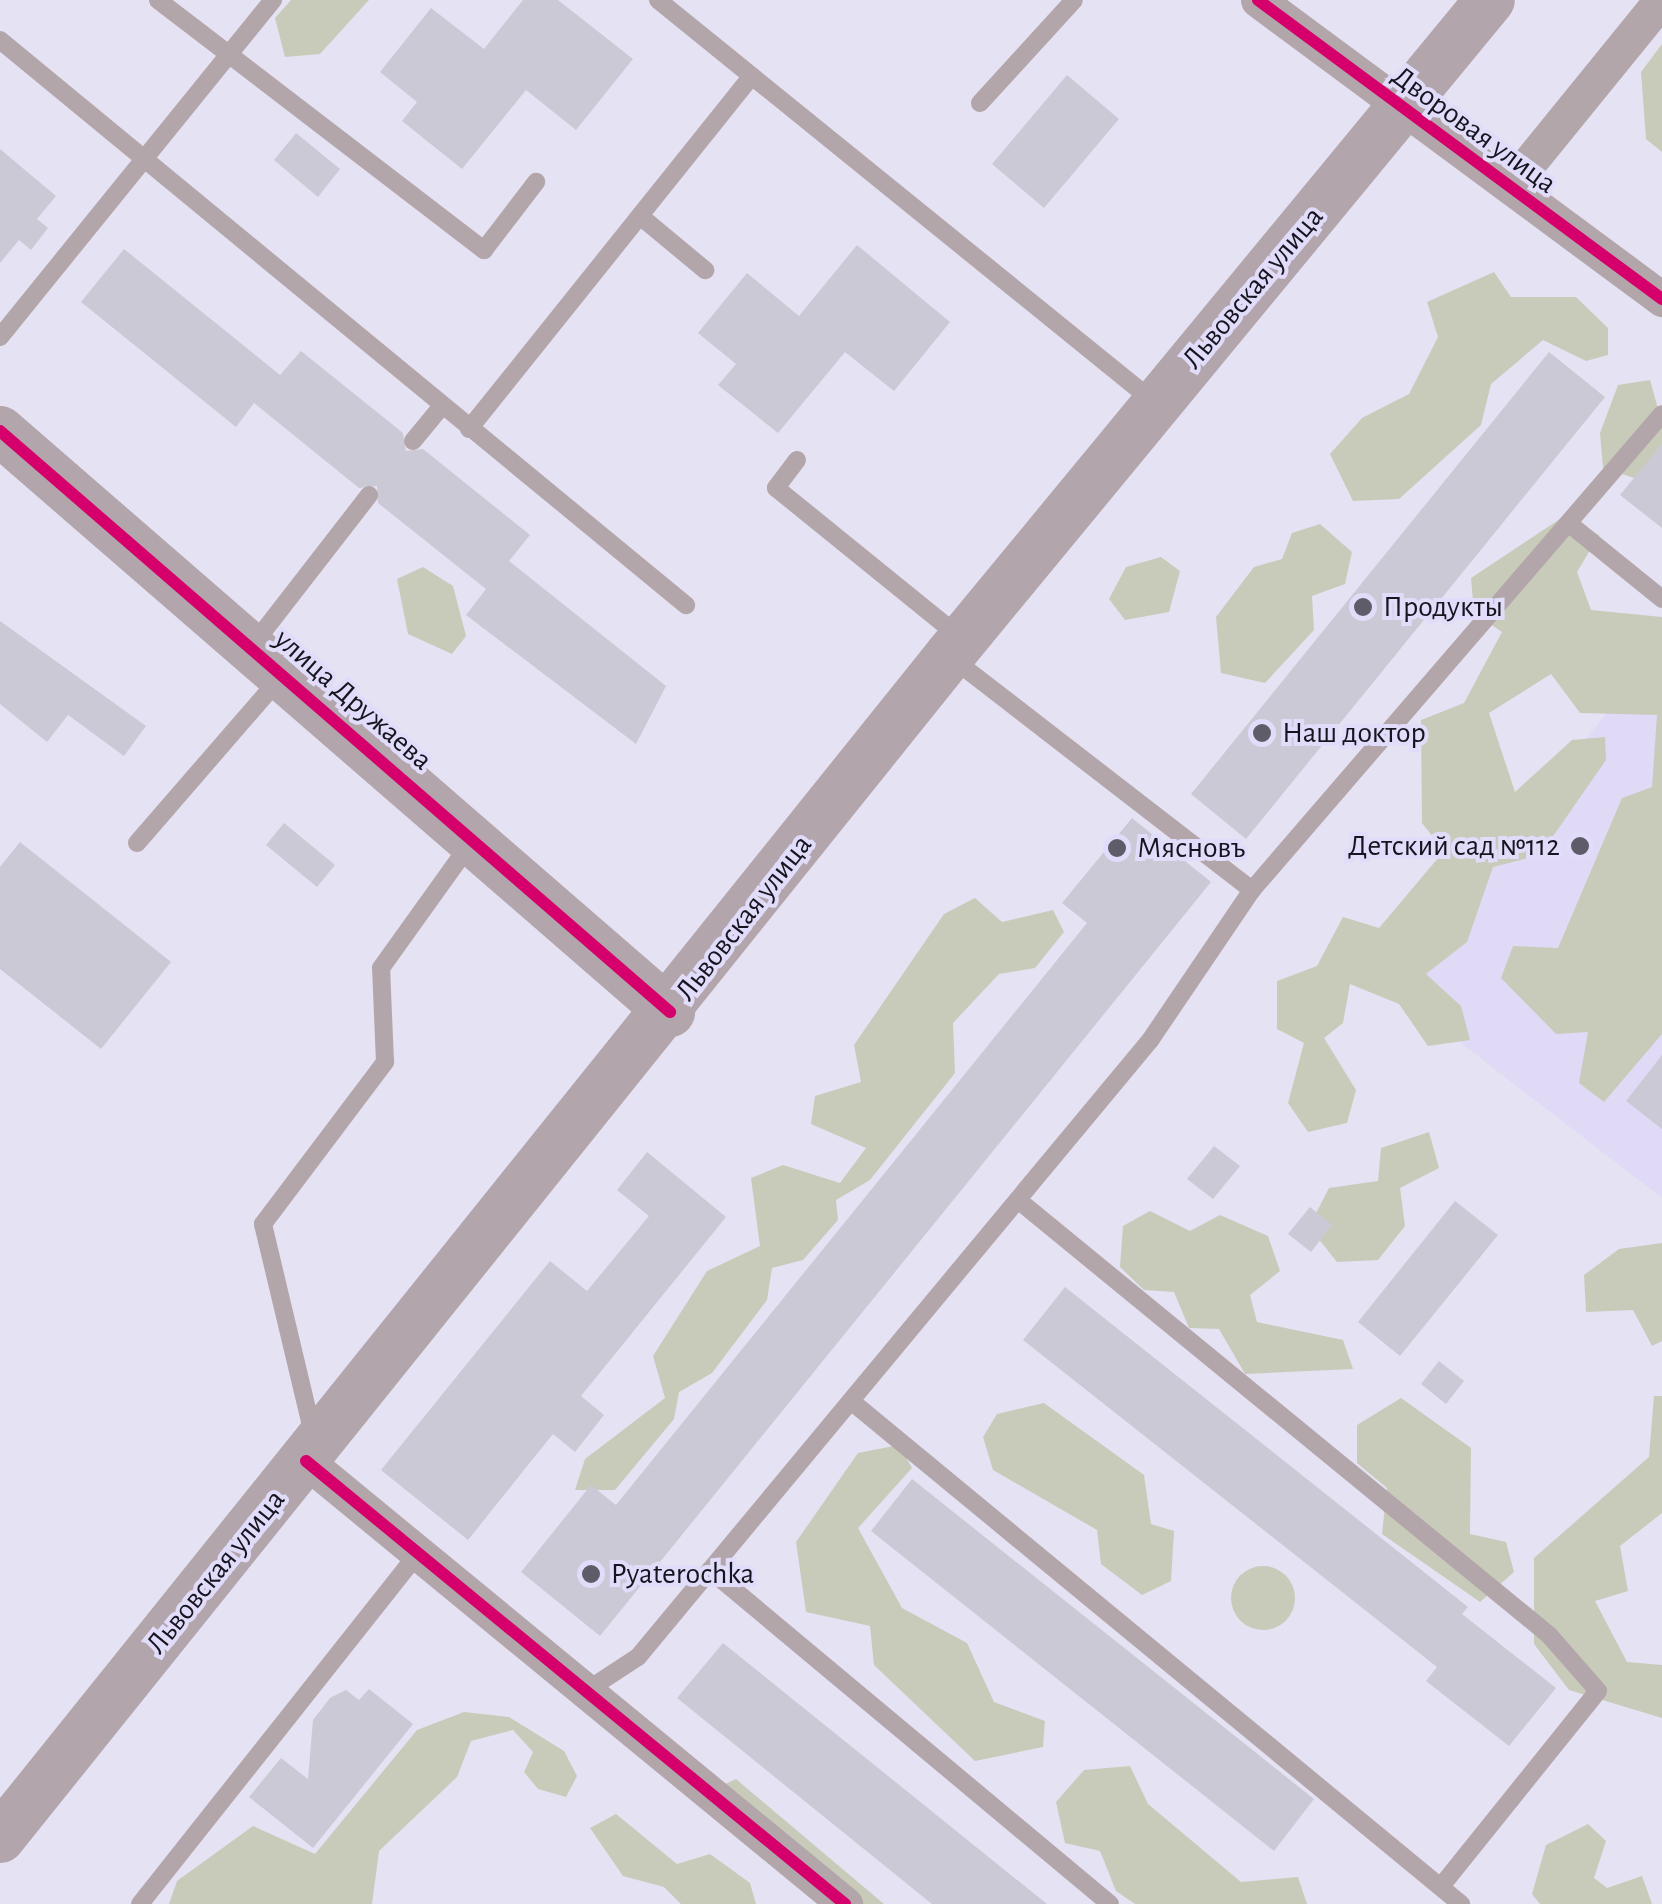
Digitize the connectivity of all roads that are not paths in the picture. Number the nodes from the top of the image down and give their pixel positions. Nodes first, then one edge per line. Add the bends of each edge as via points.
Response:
1 (158, 0) edge
2 (272, 0) edge
3 (658, 0) edge
4 (1074, 0) edge
5 (1258, 0) edge
6 (1490, 0) edge
7 (1661, 0) edge
8 (0, 40) edge
9 (227, 56) junction
10 (752, 76) junction
11 (980, 103) dead end
12 (1403, 107) junction
13 (144, 158) junction
14 (536, 182) dead end
15 (1510, 186) junction
16 (640, 216) junction
17 (705, 270) dead end
18 (1662, 299) edge
19 (0, 337) edge
20 (1157, 404) junction
21 (442, 406) junction
22 (1662, 414) edge
23 (469, 428) junction
24 (0, 431) edge
25 (413, 441) dead end
26 (797, 460) dead end
27 (368, 495) dead end
28 (1572, 526) junction
29 (1662, 600) edge
30 (686, 605) dead end
31 (956, 648) junction
32 (268, 660) junction
33 (475, 837) junction
34 (138, 844) dead end
35 (1252, 890) junction
36 (670, 1012) junction
37 (1018, 1200) junction
38 (851, 1401) junction
39 (311, 1454) junction
40 (418, 1553) junction
41 (710, 1570) junction
42 (586, 1691) junction
43 (0, 1838) edge
44 (1443, 1884) junction
45 (843, 1903) edge
46 (140, 1904) edge
47 (1110, 1904) edge
48 (1461, 1904) edge

1 - 9 lane
2 - 9 lane
3 - 10 lane
4 - 11 lane
5 - 12 street, Дворовая улица
6 - 12 main road, Львовская улица
7 - 15 street
8 - 13 lane
9 - 13 lane
9 - 14 lane via 484,250
10 - 16 lane
10 - 20 lane
12 - 15 street, Дворовая улица
12 - 20 main road, Львовская улица
13 - 19 lane
13 - 21 lane
15 - 18 street, Дворовая улица
16 - 17 lane
16 - 23 lane
20 - 31 main road, Львовская улица
21 - 23 lane
21 - 25 lane
22 - 28 lane
23 - 30 lane
24 - 32 main road, улица Дружаева
26 - 31 lane via 776,488
27 - 32 lane
28 - 29 lane
28 - 35 lane
31 - 35 lane
31 - 36 main road, Львовская улица
32 - 33 main road, улица Дружаева
32 - 34 lane
33 - 36 main road, улица Дружаева
33 - 39 lane via 382,968 386,1062 263,1224
35 - 37 lane via 1151,1039
36 - 39 main road, Львовская улица
37 - 38 lane
37 - 44 lane via 1549,1634 1598,1691
38 - 41 lane
38 - 44 lane
39 - 40 street
39 - 43 main road, Львовская улица
40 - 42 street
40 - 46 lane
41 - 42 lane via 638,1657
41 - 47 lane
42 - 45 street
44 - 48 lane

